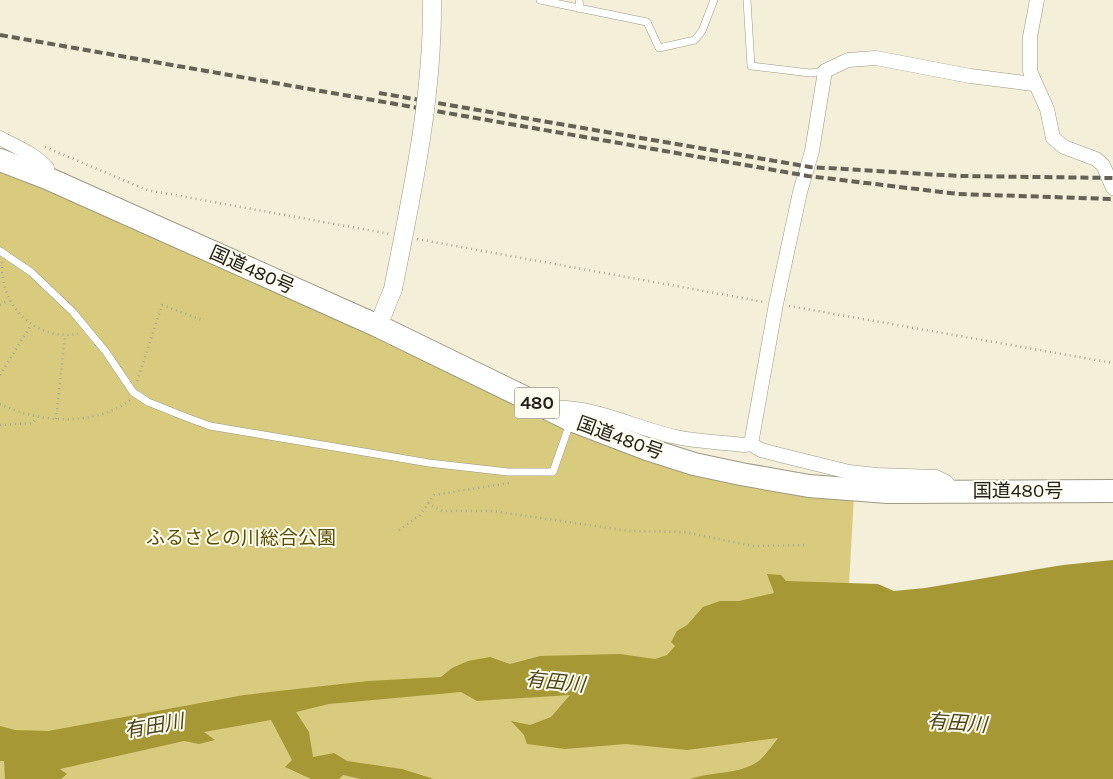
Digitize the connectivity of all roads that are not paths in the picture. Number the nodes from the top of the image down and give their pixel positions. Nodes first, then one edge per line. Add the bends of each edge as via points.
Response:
1 (432, 0) edge
2 (540, 0) edge
3 (579, 0) edge
4 (714, 0) edge
5 (747, 0) edge
6 (1037, 0) edge
7 (580, 9) junction
8 (825, 71) junction
9 (1034, 84) junction
10 (0, 138) edge
11 (0, 160) edge
12 (47, 178) junction
13 (1113, 188) edge
14 (2, 252) edge
15 (378, 326) junction
16 (548, 409) junction
17 (571, 420) junction
18 (751, 444) junction
19 (1113, 491) edge
20 (955, 492) junction

1 - 15 street, bridge via 431,43 416,174 393,288
2 - 7 lane
3 - 7 lane
4 - 7 lane via 695,40 658,48 647,22
5 - 8 lane via 751,66 810,73
6 - 9 street via 1029,57
8 - 9 street via 848,60 876,58
8 - 18 street via 812,152 776,304
9 - 13 street via 1047,110 1053,138 1064,147 1096,159 1103,165
10 - 12 street via 36,157 47,168
11 - 12 highway, 国道480号 / 480
12 - 15 highway, 国道480号 / 480
14 - 17 lane via 46,285 106,352 133,392 148,402 210,426 430,463 531,473 553,472
15 - 16 highway, 国道480号 / 480
16 - 17 highway, 国道480号 / 480
16 - 18 street via 573,408 676,437
17 - 20 highway, 国道480号 / 480 via 694,464 775,480 888,492
18 - 20 street via 761,450 849,472 936,477
19 - 20 highway, 国道480号 / 480

